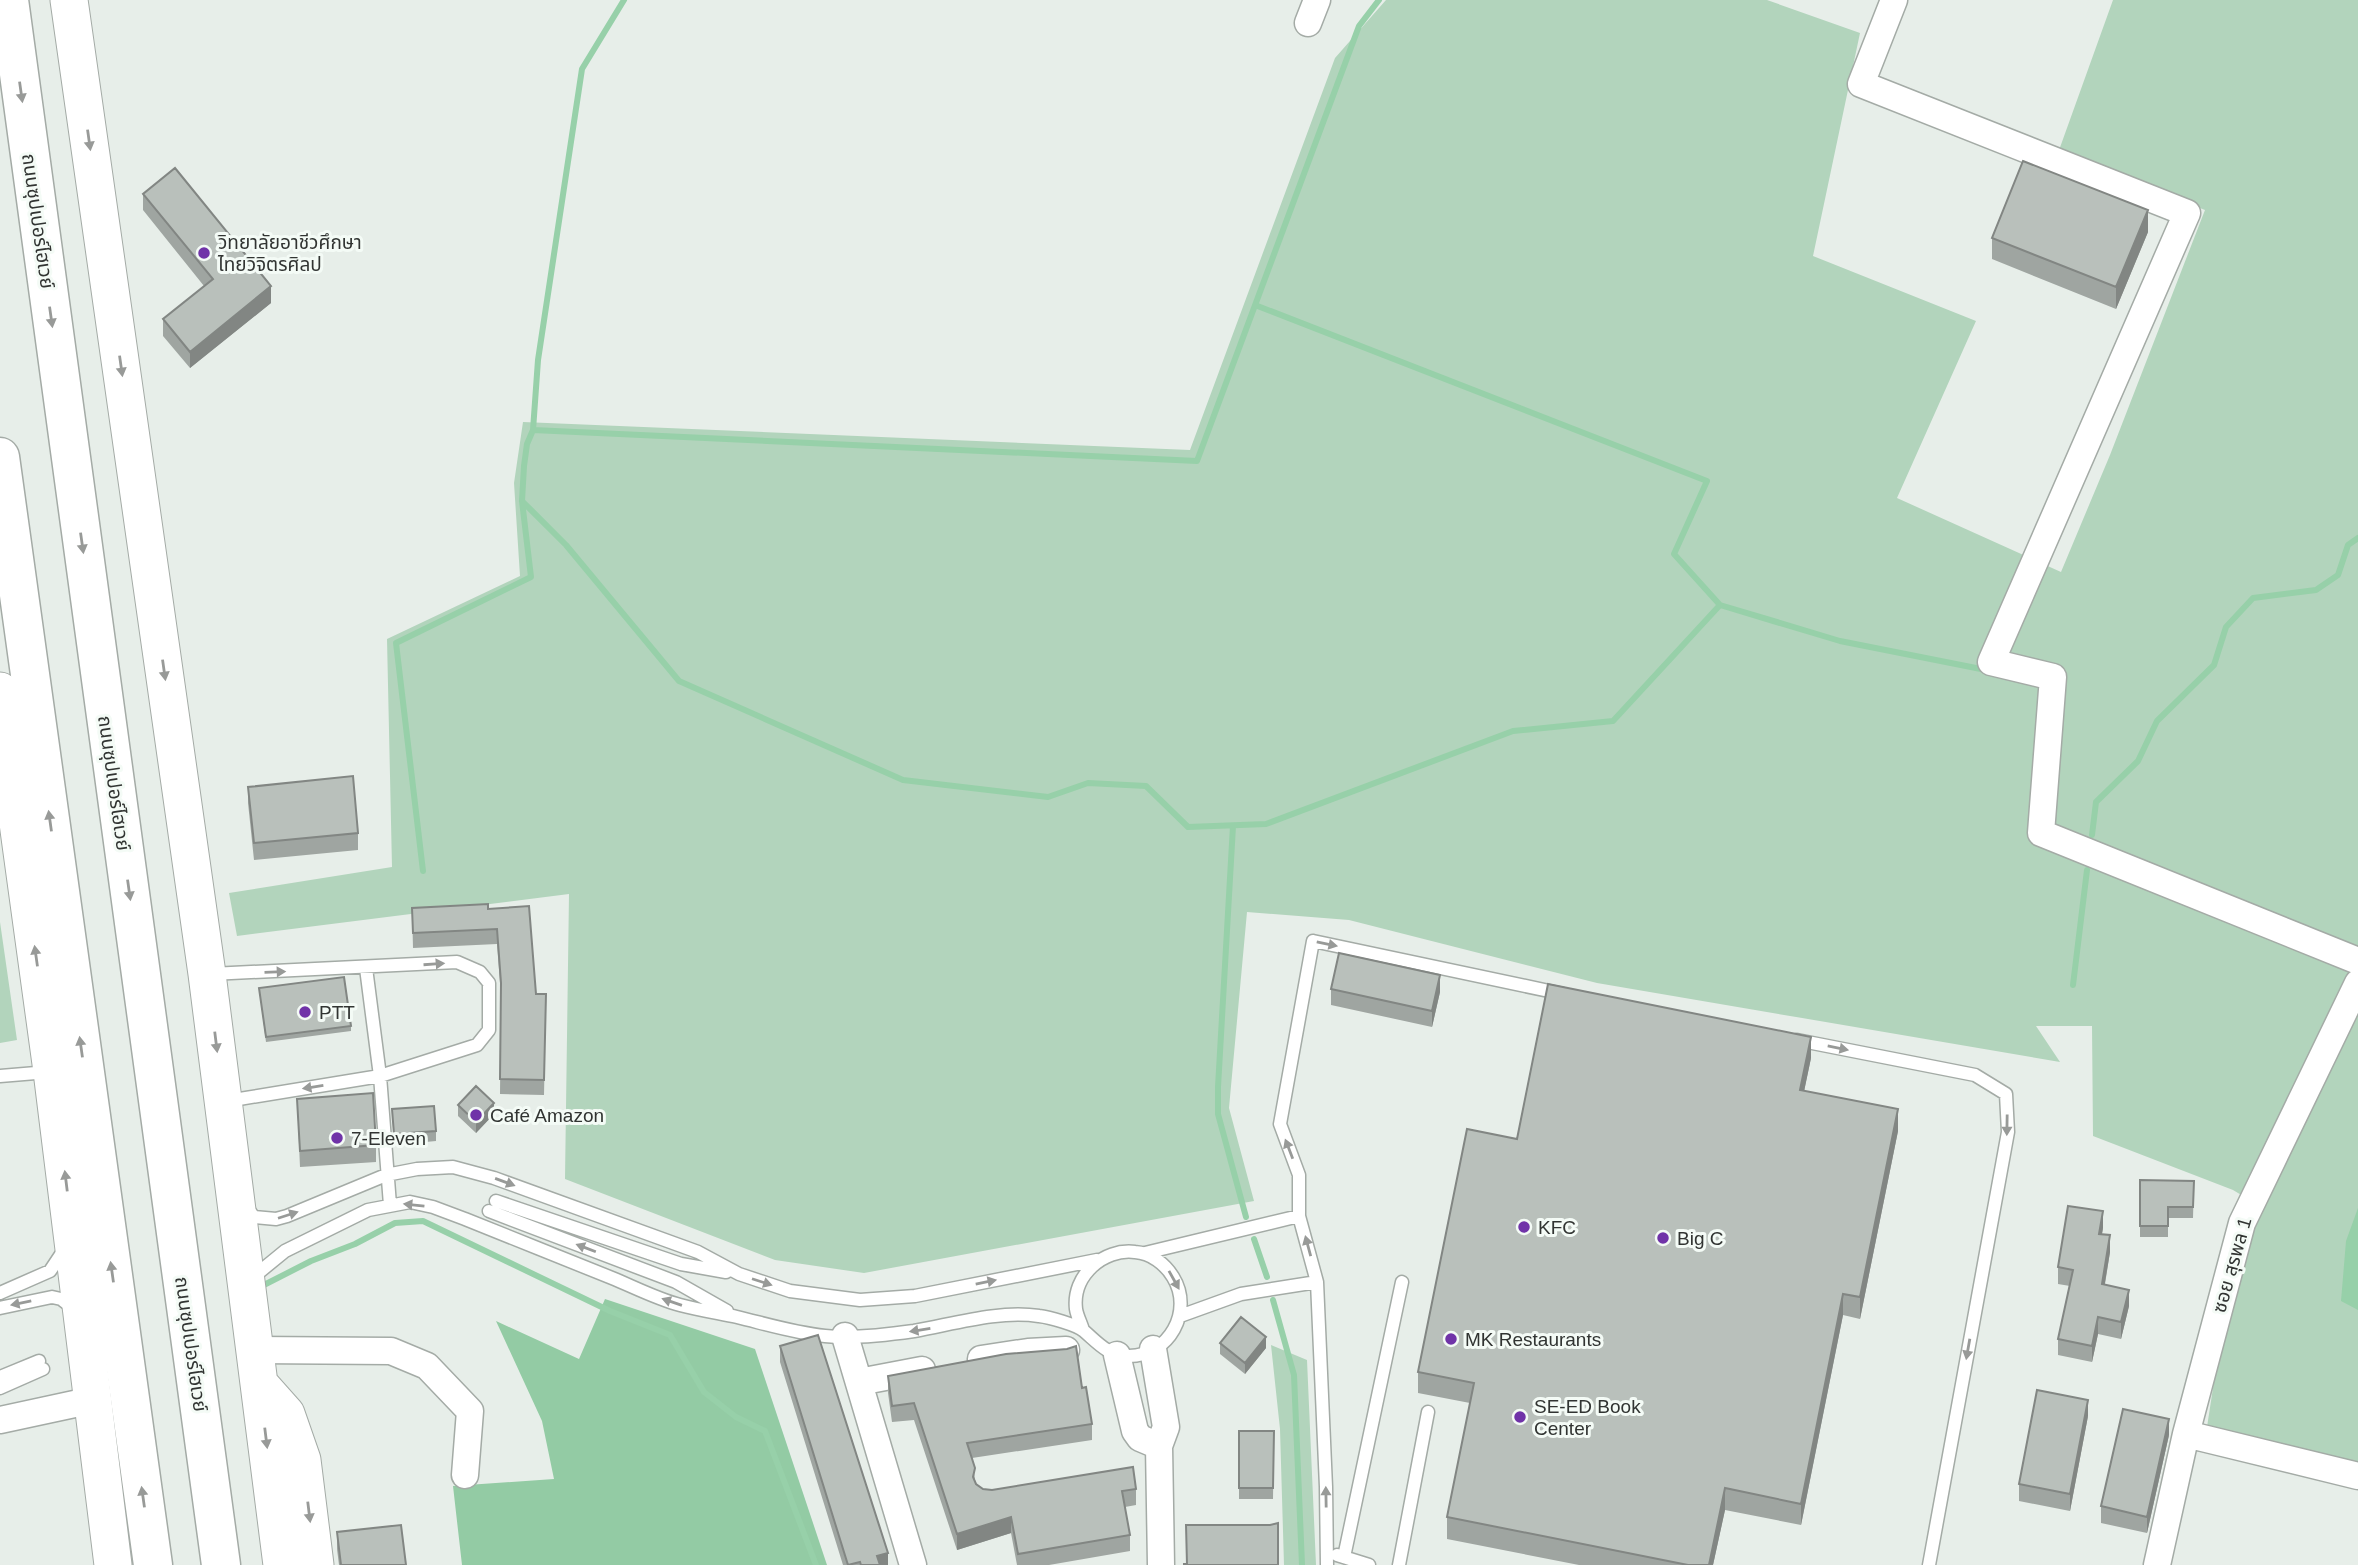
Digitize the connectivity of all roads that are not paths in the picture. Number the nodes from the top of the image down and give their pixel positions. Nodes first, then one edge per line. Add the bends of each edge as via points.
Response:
1 (9, 0) edge
2 (19, 0) edge
3 (69, 0) edge
4 (1894, 0) edge
5 (15, 52) junction
6 (0, 457) edge
7 (0, 691) edge
8 (2358, 961) edge
9 (366, 968) junction
10 (207, 974) junction
11 (2358, 983) edge
12 (1583, 998) edge
13 (1785, 1038) edge
14 (52, 1071) junction
15 (0, 1076) edge
16 (380, 1076) junction
17 (223, 1102) junction
18 (386, 1175) junction
19 (234, 1190) junction
20 (390, 1205) junction
21 (1300, 1216) junction
22 (72, 1231) junction
23 (1145, 1253) junction
24 (1100, 1259) junction
25 (739, 1274) junction
26 (1317, 1282) junction
27 (1402, 1282) dead end
28 (246, 1283) junction
29 (0, 1293) edge
30 (0, 1308) edge
31 (1180, 1316) junction
32 (737, 1317) junction
33 (83, 1319) junction
34 (1083, 1329) junction
35 (845, 1336) junction
36 (1153, 1349) junction
37 (1066, 1350) edge
38 (1117, 1355) junction
39 (257, 1367) junction
40 (0, 1377) edge
41 (859, 1382) junction
42 (0, 1388) edge
43 (93, 1400) junction
44 (1428, 1412) dead end
45 (0, 1420) edge
46 (2186, 1434) junction
47 (1160, 1454) junction
48 (1133, 1467) edge
49 (465, 1475) dead end
50 (2358, 1476) edge
51 (1161, 1526) junction
52 (1188, 1526) edge
53 (1344, 1557) junction
54 (1327, 1558) edge
55 (113, 1565) edge
56 (153, 1565) edge
57 (220, 1565) edge
58 (282, 1565) edge
59 (316, 1565) edge
60 (913, 1565) edge
61 (1161, 1565) edge
62 (1369, 1565) edge
63 (1399, 1565) edge
64 (1929, 1565) edge
65 (2157, 1565) edge

1 - 5 highway, ถนนซุปเปอร์ไฮเวย์
2 - 5 highway
3 -> 10 main road
4 - 8 street via 1861,84 2187,213 1991,662 2053,677 2041,832
5 -> 57 highway, ถนนซุปเปอร์ไฮเวย์
56 -> 6 highway
14 -> 7 main road
10 -> 9 lane
9 - 16 lane
9 -> 16 lane via 457,962 480,972 489,983 489,1030 477,1045
10 -> 17 main road
11 - 46 street, ซอย สุรพล 1 via 2242,1223
21 -> 12 lane via 1299,1175 1280,1124 1313,940
13 -> 64 lane via 1975,1075 2006,1094 2008,1132
14 - 15 lane
22 -> 14 main road
16 -> 17 lane
16 - 18 lane
17 - 19 main road
19 -> 18 lane via 254,1217 276,1219
18 - 20 lane
18 -> 25 lane via 453,1167 480,1174 698,1252
19 - 28 main road
20 - 28 lane via 368,1210 285,1251
32 -> 20 lane via 678,1305 433,1207 410,1202
21 - 23 lane
26 -> 21 lane
22 - 29 lane via 50,1271
22 - 33 main road
23 - 24 lane via 1116,1253
23 -> 31 lane via 1166,1266 1179,1287
25 -> 24 lane via 790,1291 860,1300 915,1296
24 - 34 lane via 1082,1280 1076,1300
32 -> 25 lane via 676,1282 492,1206 681,1264
26 - 31 lane via 1241,1294
54 -> 26 lane
27 - 53 lane
28 - 39 main road
33 -> 30 lane via 61,1299 52,1297
31 - 36 lane via 1169,1338
32 - 35 lane
33 - 43 main road
34 -> 35 lane via 1042,1316 1014,1314 888,1335
34 - 38 lane via 1093,1342
35 - 41 street
36 - 38 lane
36 - 47 street via 1166,1427
37 - 41 street via 1004,1355
38 - 47 street via 1135,1431
39 - 49 street via 391,1351 427,1366 470,1411
39 -> 58 main road
39 -> 59 main road via 286,1414 302,1460
40 - 42 lane via 41,1365
41 - 60 street
43 - 45 street
43 - 55 main road
44 - 63 lane
46 - 50 street
46 - 65 street, ซอย สุรพล 1
47 - 48 street
47 - 51 street
51 - 52 street
51 - 61 street
53 - 54 lane
53 - 62 lane

